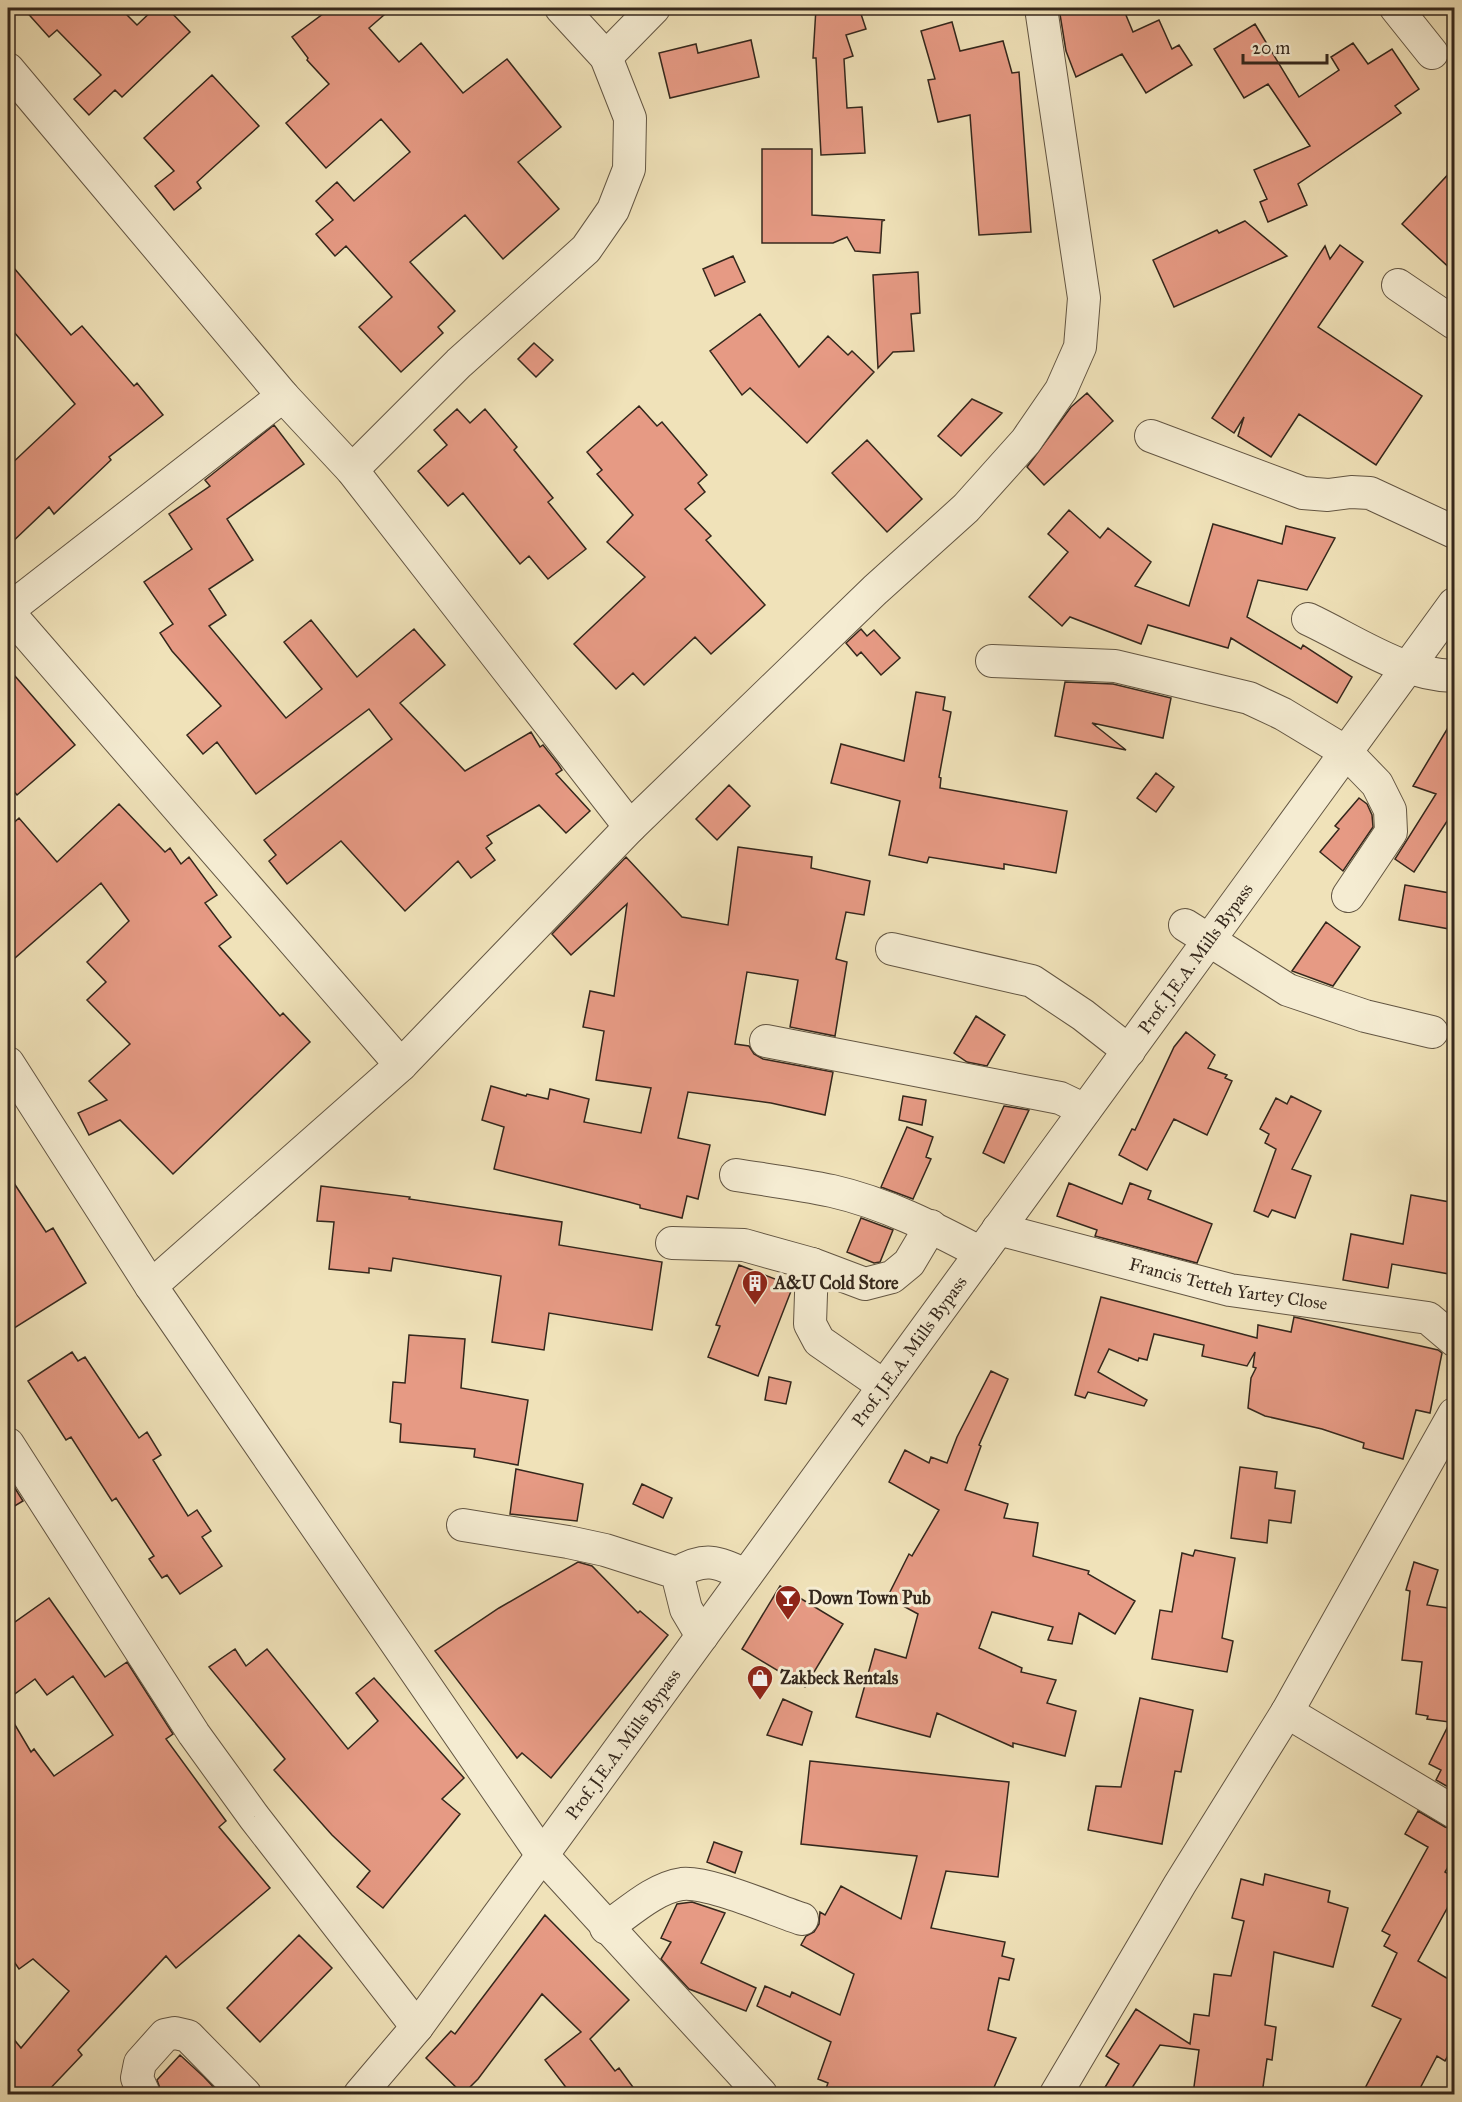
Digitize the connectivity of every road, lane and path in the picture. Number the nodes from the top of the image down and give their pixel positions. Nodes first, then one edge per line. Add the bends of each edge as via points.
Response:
1 (561, 8) edge
2 (654, 8) edge
3 (1041, 8) edge
4 (1396, 8) edge
5 (1432, 53) dead end
6 (606, 57) junction
7 (8, 69) edge
8 (1398, 285) dead end
9 (1455, 323) edge
10 (282, 396) junction
11 (1151, 436) dead end
12 (352, 470) junction
13 (1455, 532) edge
14 (1455, 604) edge
15 (8, 611) edge
16 (1308, 619) dead end
17 (992, 661) dead end
18 (1410, 667) junction
19 (1455, 676) edge
20 (1346, 752) junction
21 (630, 827) junction
22 (1348, 896) dead end
23 (1197, 933) junction
24 (892, 949) dead end
25 (1432, 1032) dead end
26 (766, 1041) dead end
27 (1129, 1050) junction
28 (8, 1063) edge
29 (401, 1065) junction
30 (1085, 1110) junction
31 (736, 1175) dead end
32 (931, 1226) junction
33 (990, 1241) junction
34 (672, 1244) dead end
35 (812, 1264) junction
36 (152, 1286) junction
37 (1455, 1340) edge
38 (884, 1386) junction
39 (1455, 1414) edge
40 (8, 1444) edge
41 (463, 1525) dead end
42 (677, 1573) junction
43 (746, 1575) junction
44 (702, 1636) junction
45 (1287, 1712) junction
46 (1455, 1812) edge
47 (542, 1855) junction
48 (802, 1919) dead end
49 (606, 1928) junction
50 (417, 2026) junction
51 (144, 2094) edge
52 (244, 2094) edge
53 (360, 2094) edge
54 (760, 2094) edge
55 (1056, 2094) edge

1 - 6 street
2 - 6 street
3 - 21 street via 1084,298 1080,347 1061,390 1026,441 966,508 875,590
4 - 5 street
6 - 12 street via 630,118 628,169 613,210 586,249 459,363
7 - 10 street
8 - 9 street
10 - 12 street
10 - 15 street
11 - 13 street via 1303,493 1370,493
12 - 21 street
14 - 18 street, Prof. J.E.A. Mills Bypass
15 - 29 street
16 - 18 street via 1380,657
17 - 20 street via 1115,666 1249,698
18 - 19 street
18 - 20 street, Prof. J.E.A. Mills Bypass
20 - 22 street via 1377,784 1392,822 1391,832
20 - 23 street, Prof. J.E.A. Mills Bypass
21 - 29 street
23 - 25 street via 1288,990 1365,1016
23 - 27 street, Prof. J.E.A. Mills Bypass
24 - 27 street via 1032,981
26 - 30 street via 1060,1098
27 - 30 street, Prof. J.E.A. Mills Bypass
28 - 36 street
29 - 36 street
30 - 33 street, Prof. J.E.A. Mills Bypass
31 - 32 street, Francis Tetteh Yartey Close via 866,1200
32 - 33 street, Francis Tetteh Yartey Close
32 - 35 street via 909,1263 880,1282 866,1284
33 - 37 street, Francis Tetteh Yartey Close via 1230,1290 1428,1318
33 - 38 street, Prof. J.E.A. Mills Bypass
34 - 35 street via 744,1245
35 - 38 street via 810,1324 819,1341
36 - 47 street
38 - 43 street, Prof. J.E.A. Mills Bypass
39 - 45 street
40 - 50 street via 194,1734
41 - 42 street via 596,1548
42 - 43 street via 706,1561
42 - 44 street via 686,1609
43 - 44 street, Prof. J.E.A. Mills Bypass
44 - 47 street, Prof. J.E.A. Mills Bypass
45 - 46 street
45 - 55 street
47 - 49 street
47 - 50 street, Prof. J.E.A. Mills Bypass
48 - 49 street via 704,1887 682,1884 657,1893
49 - 54 street
50 - 53 street, Prof. J.E.A. Mills Bypass
51 - 52 street via 137,2078 140,2063 165,2035 175,2032 188,2036

